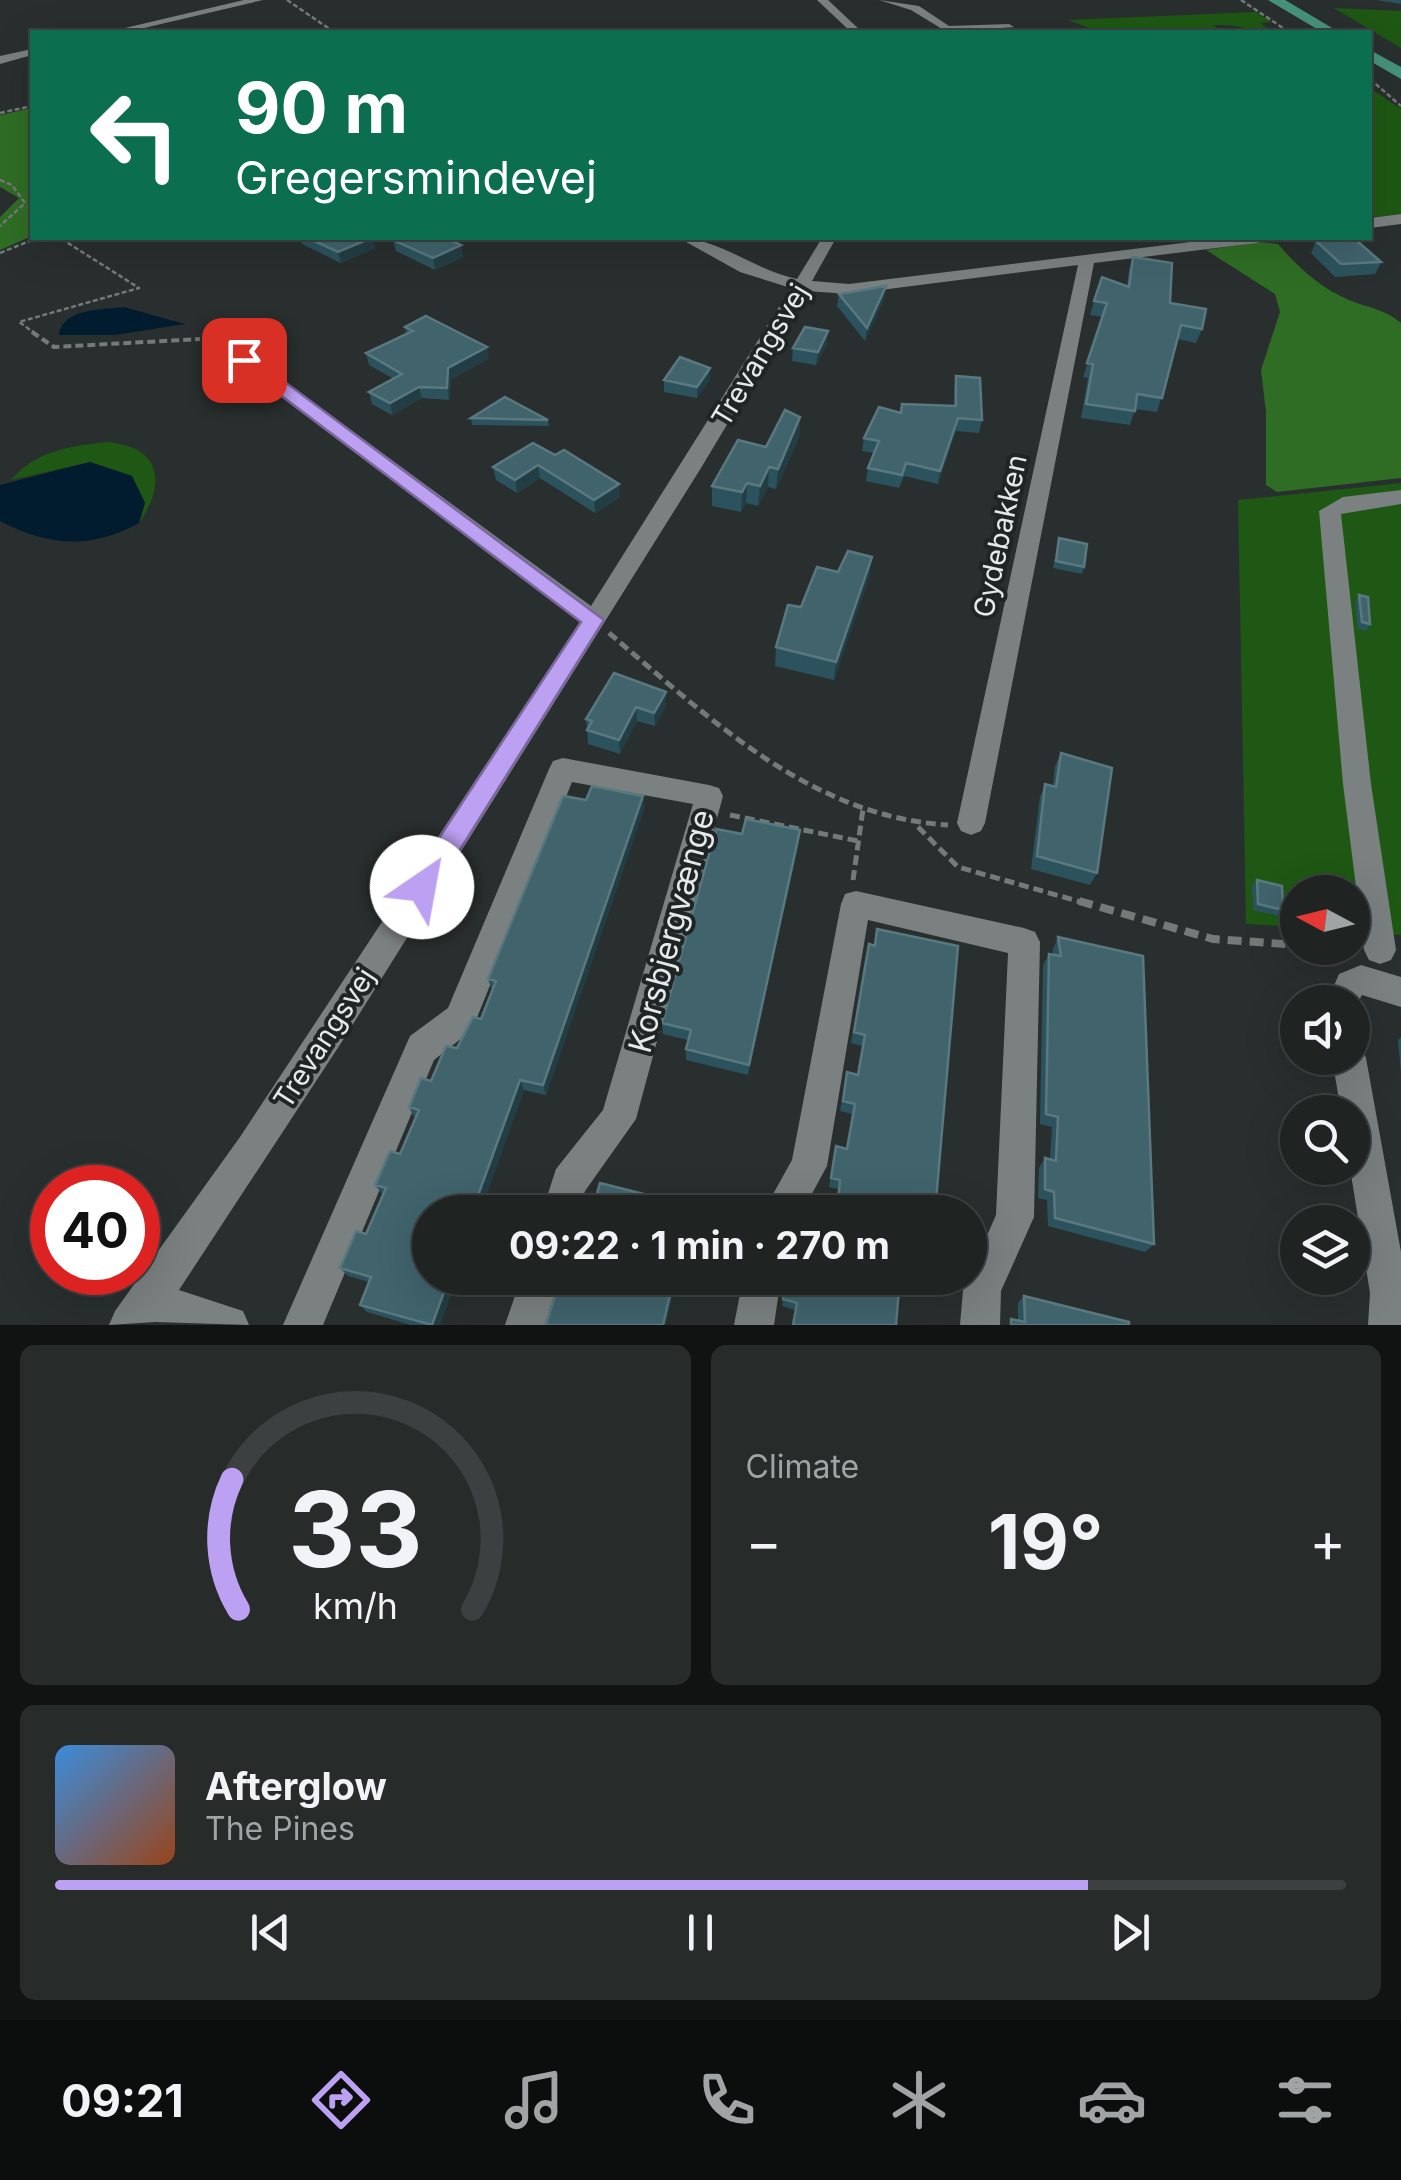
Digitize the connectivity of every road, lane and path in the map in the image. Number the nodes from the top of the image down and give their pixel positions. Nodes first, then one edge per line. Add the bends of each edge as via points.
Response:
1 (258, 0) edge
2 (286, 0) edge
3 (822, 0) edge
4 (884, 0) edge
5 (1274, 0) edge
6 (1292, 0) edge
7 (1009, 27) dead end
8 (123, 30) edge
9 (331, 30) edge
10 (856, 30) edge
11 (1328, 30) edge
12 (1343, 30) edge
13 (1372, 47) edge
14 (30, 52) edge
15 (1372, 56) edge
16 (0, 60) edge
17 (1401, 65) edge
18 (1401, 74) edge
19 (1372, 81) edge
20 (30, 106) edge
21 (1401, 106) edge
22 (0, 113) edge
23 (0, 180) edge
24 (1401, 219) edge
25 (1372, 223) edge
26 (0, 226) edge
27 (33, 240) edge
28 (63, 240) edge
29 (690, 240) edge
30 (828, 240) edge
31 (1242, 240) edge
32 (0, 253) edge
33 (1087, 260) junction
34 (801, 288) junction
35 (222, 334) joint
36 (1401, 497) edge
37 (594, 620) junction
38 (710, 796) junction
39 (863, 809) junction
40 (971, 823) joint
41 (918, 827) junction
42 (858, 841) junction
43 (856, 904) junction
44 (1280, 944) edge
45 (1380, 950) dead end
46 (1350, 985) edge
47 (1401, 992) edge
48 (1353, 1075) edge
49 (565, 1195) edge
50 (792, 1195) edge
51 (535, 1295) edge
52 (759, 1295) edge
53 (138, 1312) edge
54 (229, 1325) edge
55 (303, 1325) edge
56 (525, 1325) edge
57 (754, 1325) edge
58 (980, 1325) edge
59 (1388, 1325) edge

1 - 8 street
2 - 9 path
3 - 10 street
4 - 7 street via 915,8 947,29
5 - 11 main road
6 - 12 main road
13 - 17 main road
14 - 16 street
15 - 18 main road
19 - 21 path
20 - 22 path
23 - 26 path via 24,203
24 - 25 street
27 - 32 path
28 - 35 path via 139,288 20,322 54,347
29 - 34 street via 766,280
30 - 34 street, Trevangsvej
31 - 33 street
33 - 34 street
33 - 40 street, Gydebakken
34 - 37 street, Trevangsvej
35 - 37 street
36 - 45 street via 1330,511 1356,784
37 - 39 path via 765,762
37 - 53 street, Trevangsvej via 278,1111
38 - 42 path via 727,814
38 - 49 street, Korsbjergvænge via 618,1119
38 - 55 street, Korsbjergvænge via 563,769 460,1019 422,1048
39 - 41 path
39 - 42 path
40 - 41 path
41 - 44 path via 958,867 1213,939
42 - 43 path
43 - 50 street via 809,1166
43 - 58 street via 1024,942 1015,1217 982,1290
46 - 47 street via 1360,980
48 - 59 street via 1386,1273
51 - 56 street
52 - 57 street
53 - 54 street

